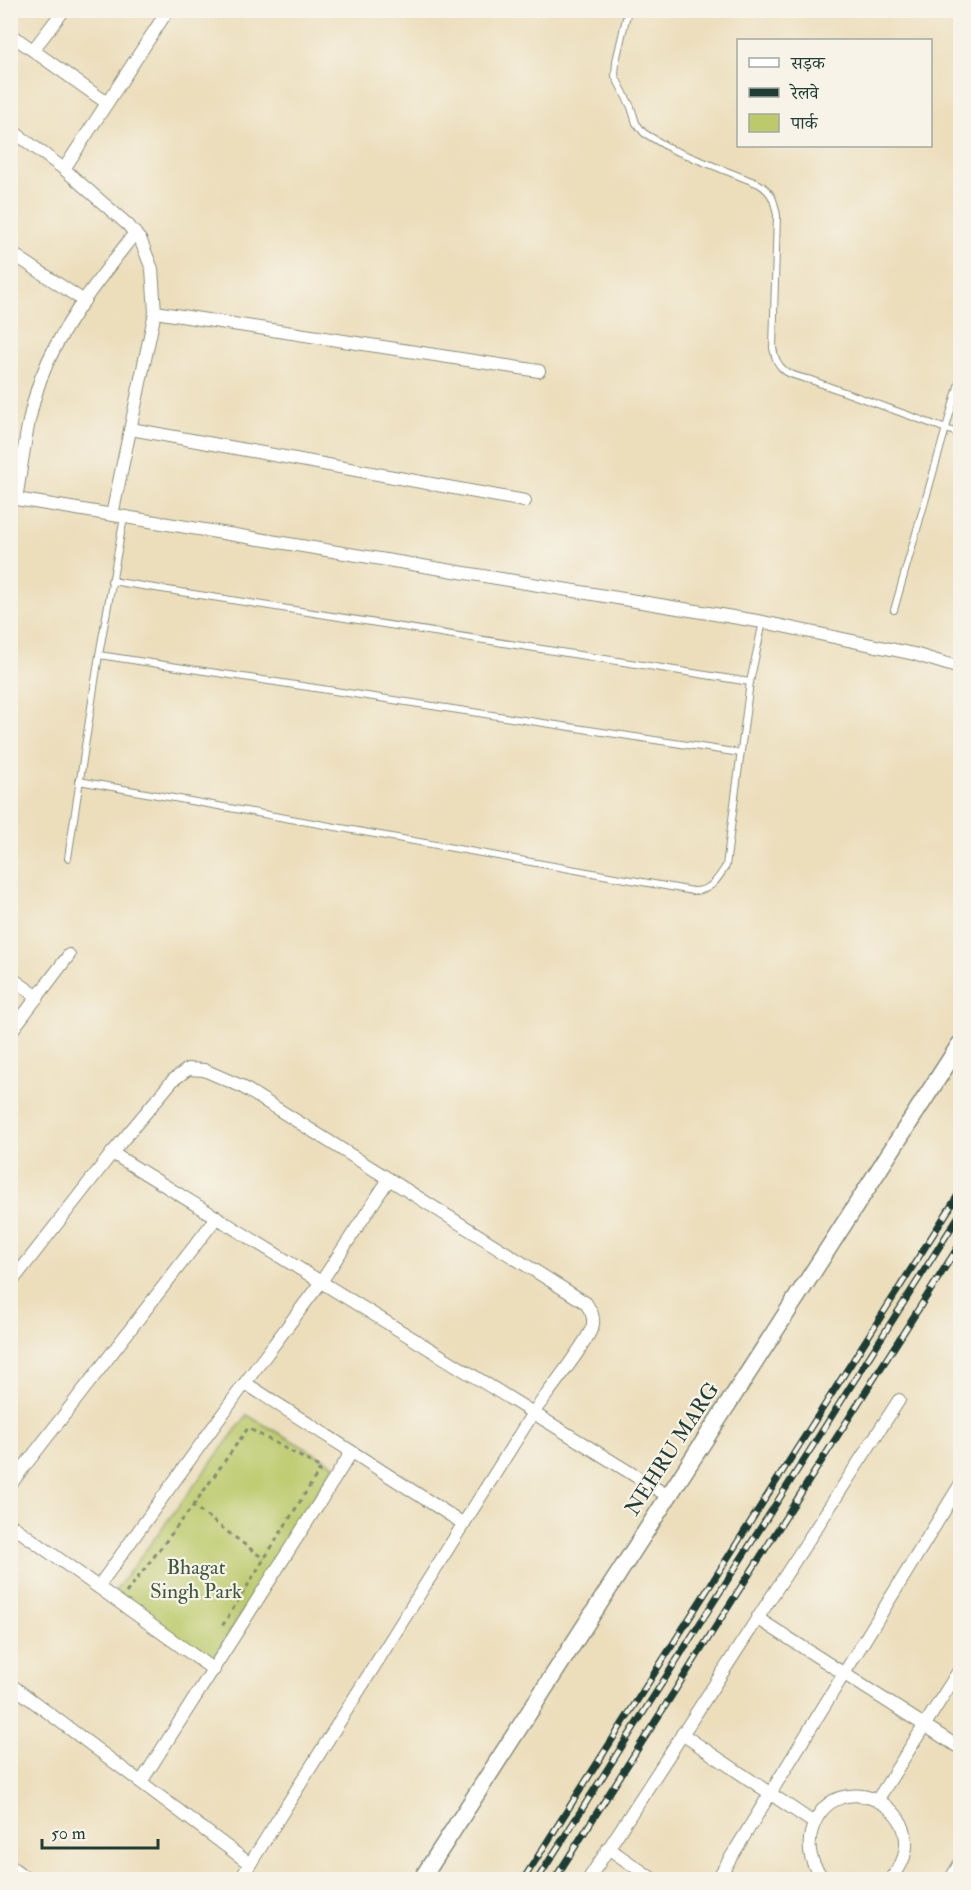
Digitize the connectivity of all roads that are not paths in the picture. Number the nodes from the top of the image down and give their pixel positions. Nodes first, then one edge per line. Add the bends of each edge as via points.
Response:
1 (64, 10) edge
2 (168, 10) edge
3 (628, 10) edge
4 (10, 34) edge
5 (33, 50) junction
6 (107, 103) junction
7 (10, 129) edge
8 (64, 169) junction
9 (135, 233) junction
10 (10, 252) edge
11 (84, 301) junction
12 (155, 312) junction
13 (540, 371) dead end
14 (960, 379) edge
15 (131, 429) junction
16 (946, 429) junction
17 (960, 434) edge
18 (13, 499) edge
19 (525, 501) dead end
20 (118, 516) junction
21 (111, 580) junction
22 (894, 610) dead end
23 (763, 622) junction
24 (99, 655) junction
25 (960, 668) edge
26 (750, 682) junction
27 (740, 753) junction
28 (79, 781) junction
29 (68, 858) dead end
30 (69, 955) dead end
31 (10, 976) edge
32 (38, 996) junction
33 (10, 1033) edge
34 (960, 1044) edge
35 (112, 1153) junction
36 (389, 1179) junction
37 (217, 1218) junction
38 (321, 1282) junction
39 (10, 1284) edge
40 (246, 1383) junction
41 (899, 1400) dead end
42 (533, 1413) junction
43 (351, 1453) junction
44 (10, 1485) edge
45 (960, 1485) edge
46 (668, 1496) junction
47 (10, 1524) edge
48 (464, 1524) junction
49 (98, 1587) junction
50 (758, 1618) junction
51 (960, 1669) edge
52 (214, 1670) junction
53 (844, 1672) junction
54 (10, 1684) edge
55 (925, 1725) junction
56 (682, 1734) junction
57 (960, 1748) edge
58 (141, 1782) junction
59 (769, 1794) junction
60 (878, 1799) junction
61 (814, 1823) junction
62 (608, 1848) junction
63 (960, 1863) edge
64 (250, 1864) junction
65 (10, 1866) edge
66 (896, 1878) edge
67 (29, 1880) edge
68 (240, 1880) edge
69 (421, 1880) edge
70 (588, 1880) edge
71 (654, 1880) edge
72 (717, 1880) edge
73 (825, 1880) edge
74 (950, 1880) edge

1 - 5 street
2 - 6 street
3 - 16 lane via 615,76 636,123 644,133 672,149 759,184 770,191 775,201 775,362 795,376
4 - 5 street
5 - 6 street
6 - 8 street
7 - 8 street
8 - 9 street
9 - 11 street
9 - 12 street via 152,268
10 - 11 street
11 - 18 street via 41,378
12 - 13 street
12 - 15 street
14 - 16 lane
15 - 19 street
15 - 20 street
16 - 17 lane
16 - 22 lane
18 - 20 street
20 - 21 lane
20 - 23 street
21 - 24 lane
21 - 26 lane
23 - 25 street via 914,654
23 - 26 lane
24 - 27 lane
24 - 28 lane
26 - 27 lane
27 - 28 lane via 726,866 711,887 702,891
28 - 29 lane
30 - 32 street
31 - 32 street
32 - 33 street
34 - 46 street, NEHRU MARG
35 - 36 street via 173,1080 188,1069 204,1070 241,1086
35 - 37 street
35 - 39 street
36 - 38 street
36 - 42 street via 586,1303 593,1314 593,1326
37 - 38 street
37 - 44 street
38 - 40 street
38 - 42 street
40 - 43 street
40 - 49 street
41 - 50 street
42 - 46 street
42 - 48 street
43 - 48 street
43 - 52 street
45 - 53 street
46 - 69 street, NEHRU MARG
47 - 49 street
48 - 64 street
49 - 52 street
50 - 53 street
50 - 56 street
51 - 55 street
52 - 58 street
53 - 55 street
53 - 59 street
54 - 58 street
55 - 57 street
55 - 60 street
56 - 59 street
56 - 62 street
58 - 64 street
59 - 61 street
59 - 72 street
60 - 61 street via 856,1795 840,1798 825,1807
60 - 66 street via 903,1824 906,1845
61 - 73 street via 809,1853
62 - 70 street
62 - 71 street
63 - 74 street
64 - 68 street
65 - 67 street

